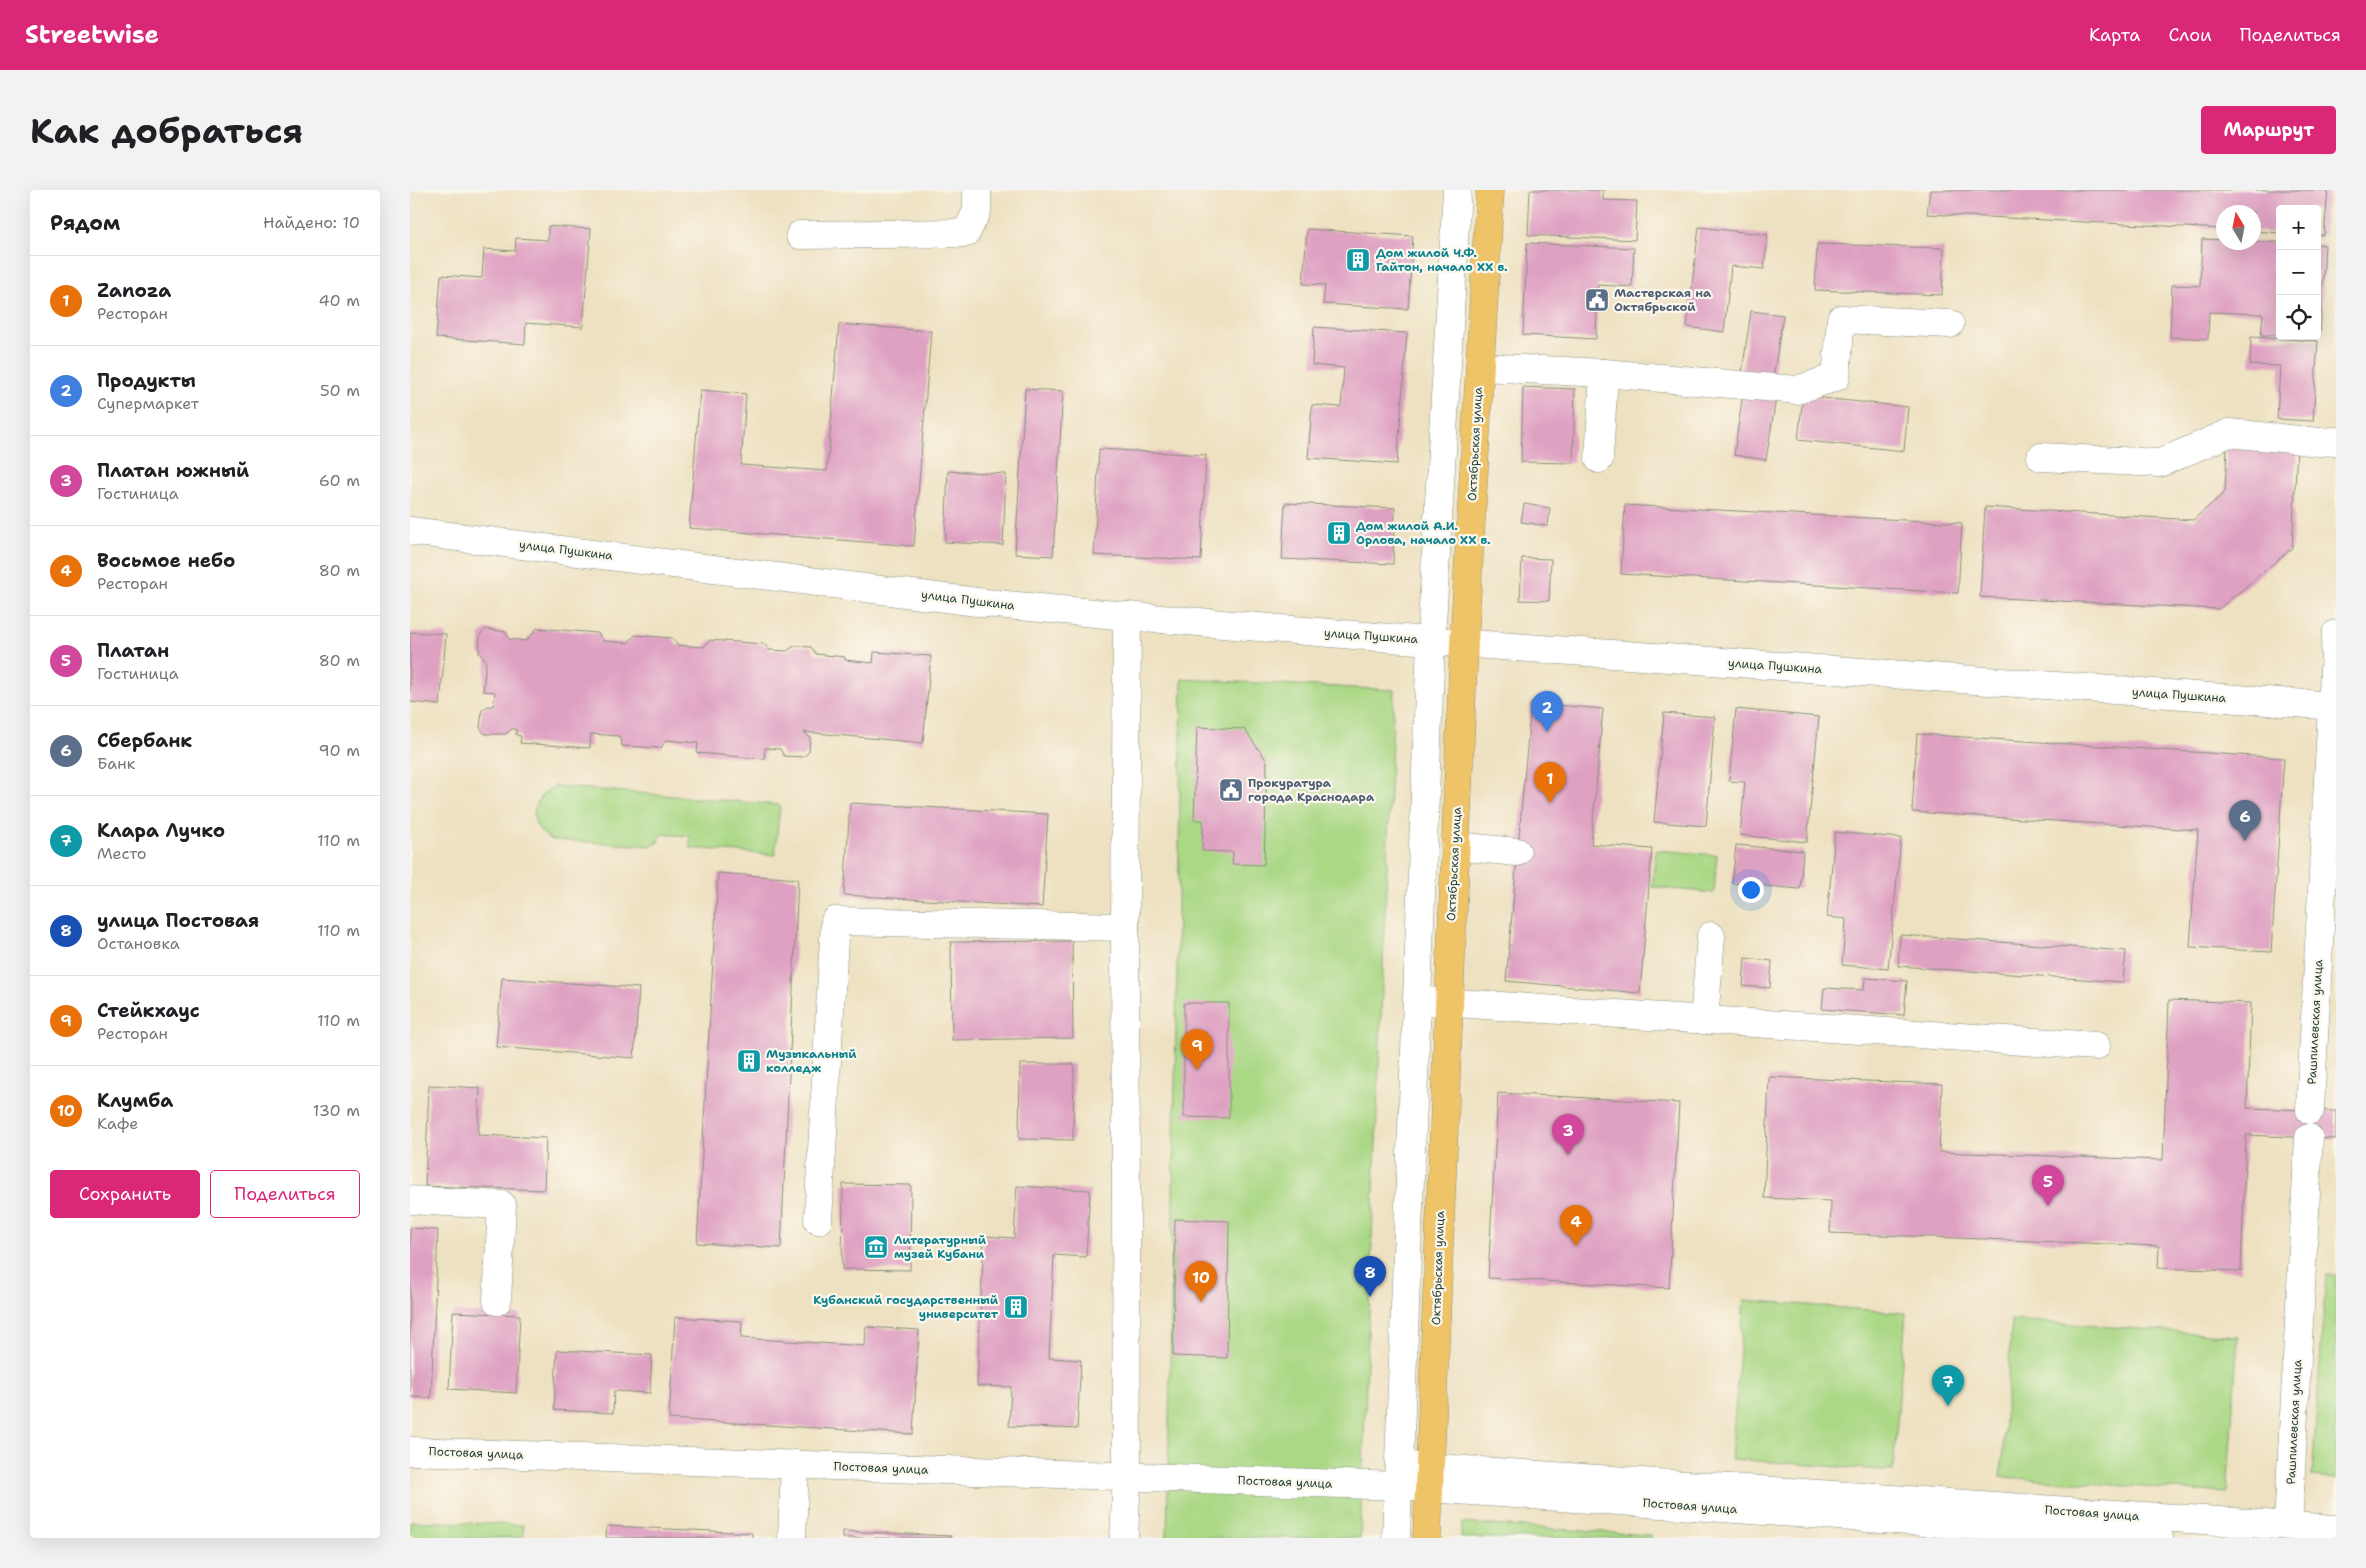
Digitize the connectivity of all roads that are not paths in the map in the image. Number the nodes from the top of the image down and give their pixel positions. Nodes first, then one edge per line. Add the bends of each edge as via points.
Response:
1 (977, 190) edge
2 (1457, 190) edge
3 (1490, 190) edge
4 (800, 235) dead end
5 (1950, 324) dead end
6 (1480, 367) junction
7 (1604, 373) junction
8 (2336, 441) edge
9 (2041, 457) dead end
10 (1599, 459) dead end
11 (410, 531) edge
12 (1127, 616) junction
13 (2336, 634) edge
14 (1431, 640) junction
15 (1464, 643) junction
16 (2334, 706) edge
17 (1455, 846) junction
18 (1518, 852) dead end
19 (1125, 927) junction
20 (1711, 936) dead end
21 (1417, 1001) junction
22 (1448, 1003) junction
23 (1704, 1020) junction
24 (2096, 1046) dead end
25 (2310, 1110) dead end
26 (2309, 1138) dead end
27 (410, 1200) edge
28 (818, 1220) dead end
29 (496, 1301) dead end
30 (410, 1450) edge
31 (795, 1464) junction
32 (1127, 1476) junction
33 (1399, 1476) junction
34 (1430, 1478) junction
35 (2288, 1526) junction
36 (2336, 1529) edge
37 (792, 1538) edge
38 (1124, 1538) edge
39 (1396, 1538) edge
40 (1427, 1538) edge
41 (2159, 1538) edge

1 - 4 street via 976,211 966,233
2 - 14 street
3 - 6 main road, Октябрьская улица
5 - 7 street via 1841,319 1836,378 1796,390
6 - 7 street
6 - 15 main road, Октябрьская улица
7 - 10 street
8 - 9 street via 2229,433 2160,463
11 - 12 street, улица Пушкина via 985,603
12 - 14 street, улица Пушкина
12 - 19 street
13 - 16 street, Рашпилевская улица
14 - 15 street, улица Пушкина
14 - 21 street
15 - 16 street, улица Пушкина
15 - 17 main road, Октябрьская улица
16 - 25 street, Рашпилевская улица
17 - 18 street
17 - 22 main road, Октябрьская улица
19 - 28 street via 835,921
19 - 32 street
20 - 23 street
21 - 22 street
21 - 33 street
22 - 23 street
22 - 34 main road, Октябрьская улица
23 - 24 street
26 - 35 street, Рашпилевская улица
27 - 29 street via 502,1205
30 - 31 street, Постовая улица
31 - 32 street, Постовая улица
31 - 37 street
32 - 33 street, Постовая улица
32 - 38 street
33 - 34 street, Постовая улица
33 - 39 street
34 - 35 street, Постовая улица
34 - 40 main road, Октябрьская улица
34 - 41 street, Постовая улица
35 - 36 street, Постовая улица

